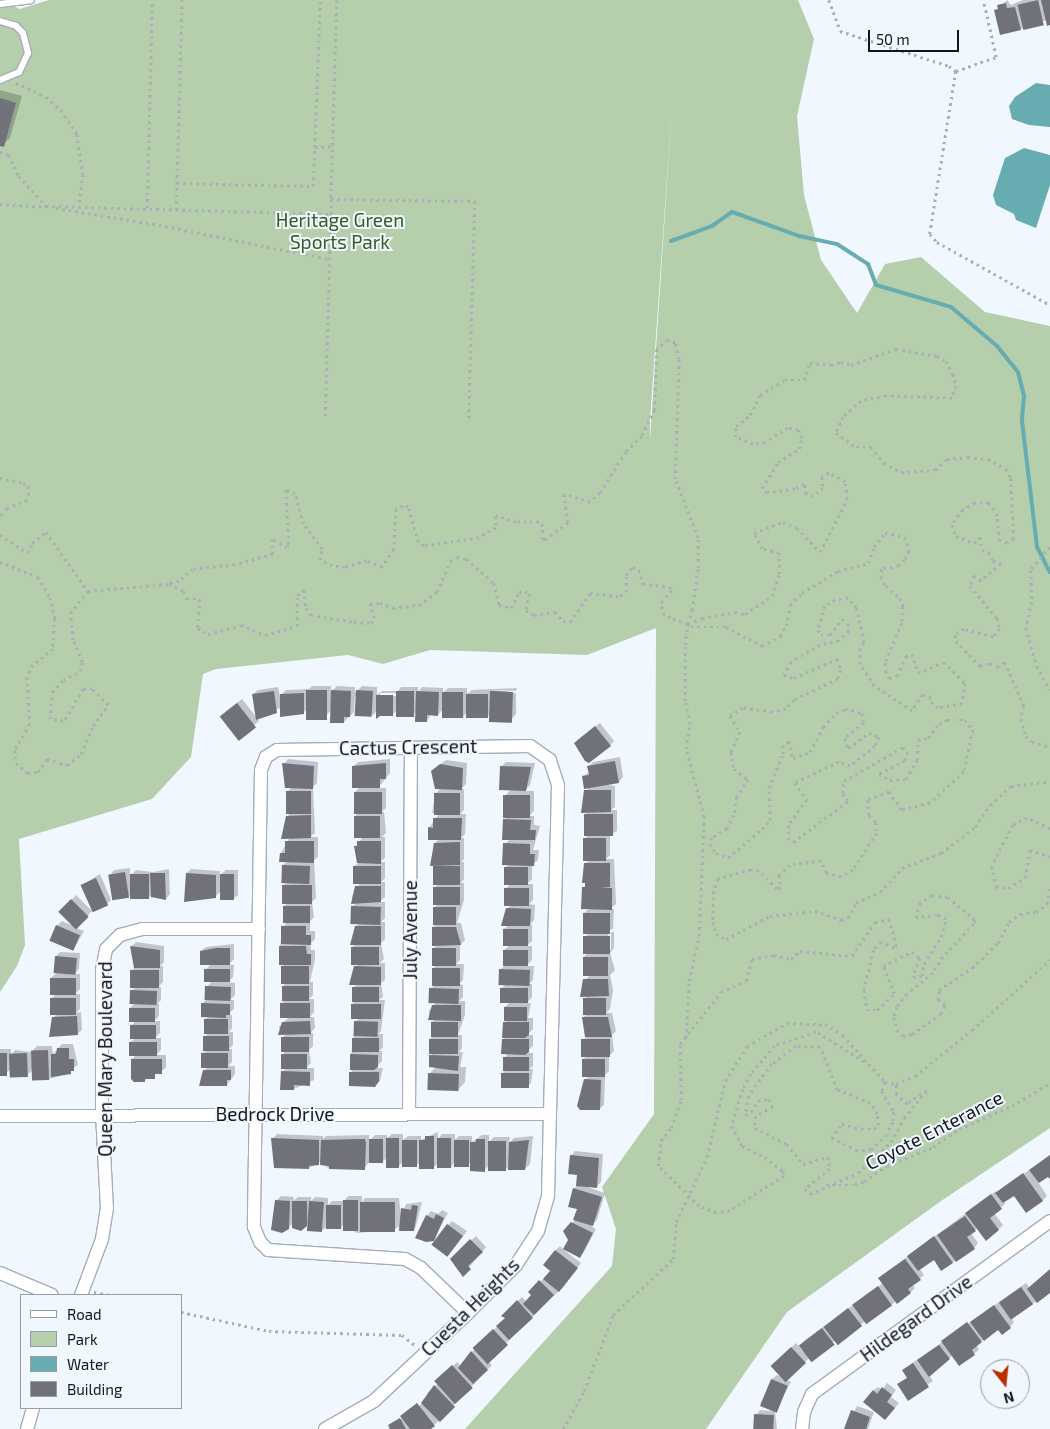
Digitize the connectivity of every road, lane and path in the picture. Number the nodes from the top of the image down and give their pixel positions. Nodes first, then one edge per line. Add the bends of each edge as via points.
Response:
1 (31, 0) edge
2 (152, 0) edge
3 (182, 0) edge
4 (320, 0) edge
5 (337, 0) edge
6 (829, 0) edge
7 (983, 0) edge
8 (0, 4) edge
9 (0, 21) edge
10 (956, 71) junction
11 (8, 79) junction
12 (0, 80) edge
13 (315, 146) junction
14 (333, 146) junction
15 (0, 152) edge
16 (177, 183) junction
17 (331, 199) junction
18 (0, 204) edge
19 (46, 206) junction
20 (79, 207) junction
21 (148, 208) junction
22 (176, 210) junction
23 (330, 214) junction
24 (329, 259) junction
25 (1050, 305) edge
26 (325, 416) dead end
27 (469, 422) dead end
28 (0, 478) edge
29 (0, 517) edge
30 (0, 535) edge
31 (1050, 547) edge
32 (0, 562) edge
33 (169, 584) junction
34 (88, 591) junction
35 (688, 624) junction
36 (1050, 690) edge
37 (411, 747) junction
38 (1050, 747) edge
39 (1050, 780) edge
40 (1050, 829) edge
41 (1050, 858) edge
42 (1050, 886) edge
43 (259, 929) junction
44 (1050, 960) edge
45 (686, 1038) junction
46 (864, 1062) junction
47 (885, 1082) junction
48 (1050, 1083) edge
49 (896, 1084) junction
50 (102, 1114) junction
51 (257, 1114) junction
52 (409, 1114) junction
53 (550, 1114) junction
54 (0, 1116) edge
55 (825, 1185) junction
56 (1050, 1220) edge
57 (0, 1273) edge
58 (82, 1292) edge
59 (50, 1294) edge
60 (101, 1294) edge
61 (182, 1312) edge
62 (468, 1313) junction
63 (425, 1353) junction
64 (33, 1409) edge
65 (27, 1429) edge
66 (325, 1429) edge
67 (563, 1429) edge
68 (802, 1429) edge

1 - 8 lane
2 - 21 path
3 - 16 path
4 - 13 path
5 - 14 path
6 - 10 path via 840,32 949,66
7 - 10 path via 996,57
9 - 11 lane via 16,26 27,43 25,64
10 - 25 path via 930,234 937,242
11 - 12 lane
11 - 20 path via 46,97 61,110 78,134 83,174
13 - 14 path
13 - 16 path via 314,186
14 - 17 path
15 - 19 path via 9,155 34,197
16 - 22 path
17 - 23 path
17 - 27 path via 475,202
18 - 19 path
19 - 20 path
19 - 24 path
20 - 21 path
21 - 22 path
22 - 23 path
23 - 24 path
24 - 26 path
28 - 29 path via 28,486 27,500 7,509
30 - 34 path via 28,553 32,543 46,532
31 - 36 path via 1031,570 1032,602 1026,628 1037,666
32 - 34 path via 38,577 50,597 55,618 53,649 33,665 27,677 30,724 15,750 16,762 28,773 38,772 47,759 66,766 81,754 93,726 108,705 92,689 83,689 67,718 63,721 50,719 52,692 63,680 80,671 82,662 74,640 70,613
33 - 34 path
33 - 35 path via 184,591 187,599 200,599 198,628 213,635 241,624 265,635 297,626 297,595 304,590 306,608 311,615 354,622 371,623 374,618 370,604 380,603 393,608 419,605 437,592 450,561 457,556 467,559 494,583 499,605 511,608 519,592 525,591 530,594 526,610 534,615 555,612 563,621 570,622 590,593 620,596 626,592 626,575 633,567 639,570 643,584 670,587 671,595 662,601 663,613
33 - 35 path via 179,581 193,569 235,565 273,554 272,539 286,548 289,544 286,490 294,494 303,524 322,549 320,560 332,566 345,567 367,561 382,567 394,550 396,509 402,506 408,507 418,542 424,546 479,538 496,528 496,516 516,522 539,522 543,526 542,540 545,540 568,523 564,494 590,502 600,493 626,452 642,436 655,410 657,349 668,340 675,342 679,359 675,479 698,538 698,568
35 - 38 path via 735,612 745,614 772,596 779,574 779,553 762,549 754,533 783,522 797,528 820,552 847,499 846,482 829,473 822,477 823,488 813,497 806,494 804,484 795,489 767,492 762,488 778,462 799,449 802,438 798,430 788,428 765,443 753,444 735,437 736,426 750,415 760,395 785,380 804,380 810,363 851,365 896,349 937,356 946,361 953,374 956,386 952,398 886,396 860,401 842,417 836,433 856,447 871,447 884,463 902,472 935,470 947,458 968,457 988,459 1006,469 1011,478 1014,540 1007,543 999,541 997,516 989,503 975,503 963,510 952,525 956,536 974,543 980,537 982,550 989,552 993,561 1001,564 981,581 974,576 970,586 997,618 1000,629 993,637 964,629 955,635 956,641 980,666 990,663 997,667 1004,662 1024,706 1022,719 1026,736 1032,742
35 - 39 path via 726,627 762,646 771,643 786,626 790,605 802,593 838,571 868,563 874,547 885,533 905,537 909,551 905,560 899,566 882,570 881,577 903,606 902,623 885,663 886,671 889,678 897,676 906,656 912,654 918,673 944,662 961,676 966,692 962,704 952,708 938,708 932,704 931,698 923,695 912,711 907,709 864,675 859,650 864,642 852,602 843,598 825,606 818,630 821,635 830,635 842,619 848,623 849,631 839,641 820,645 791,662 784,675 794,678 837,659 841,670 838,679 794,700 786,709 772,712 744,708 730,716 740,732 731,752 734,769 748,779 737,797 734,815 727,829 712,838 710,844 722,856 728,858 770,820 769,788 783,754 782,747 789,741 793,758 810,752 823,727 836,712 855,709 862,713 864,723 845,738 848,748 869,733 879,737 875,746 850,766 839,762 795,784 807,800 789,825 788,838 793,842 848,801 842,793 844,781 858,771 903,747 908,752 905,761 880,774 890,780 906,779 917,760 918,740 928,738 938,724 965,720 973,730 964,772 934,802 906,810 898,807 897,800 889,792 868,800 869,816 876,822 877,833 853,870 836,877 826,873 821,861 797,863 779,875 781,888 759,871 751,870 718,880 714,891 713,922 719,938 726,939 751,924 786,913 815,911 841,920 848,918 856,903 880,892 902,868 941,853 975,827 990,805 1011,786
35 - 45 path via 685,701 690,724 686,749 704,817 699,936 689,980
37 - 43 street, Cactus Crescent via 291,748 277,750 266,757 261,770
37 - 52 street, July Avenue
37 - 53 street, Cactus Crescent via 530,746 545,754 554,766 558,785
40 - 41 path via 1027,818 1014,825 992,866 996,887 1008,888 1025,878 1030,850
42 - 45 path via 1047,904 1036,912 1014,918 985,956 939,990 938,1000 945,1005 941,1014 918,1033 903,1036 897,1030 894,1017 897,1007 968,934 975,920 954,899 945,895 932,895 919,904 914,916 937,915 946,919 941,937 924,964 922,976 913,978 920,958 912,952 883,966 894,994 879,1009 867,1010 864,990 874,950 881,942 894,948 897,945 891,920 885,918 875,922 852,956 800,950 791,959 774,955 752,959 746,982 721,992
43 - 50 street, Queen Mary Boulevard via 142,929 120,935 111,942 103,956 102,970
43 - 51 street, Cactus Crescent
44 - 49 path via 915,1076
45 - 46 path via 680,1044 680,1106 661,1141 658,1166 699,1206 716,1213 730,1210 784,1176 764,1157 742,1146 732,1126 751,1074 775,1046 816,1032
46 - 47 path
46 - 67 path via 843,1035 825,1024 811,1022 787,1023 747,1046 725,1081 707,1156 676,1222 673,1259 613,1315 584,1391
47 - 49 path
47 - 55 path via 882,1091 894,1112 892,1122 887,1135 870,1150 857,1150 831,1138 842,1124 862,1130 878,1126 877,1114 870,1103 837,1090 820,1046 796,1046 790,1050 766,1070 749,1096 745,1115 764,1097 772,1101 773,1107 756,1116 755,1128 787,1144 803,1164 828,1157 830,1169 812,1180 804,1189 805,1193 817,1192
48 - 55 path, Coyote Enterance via 1012,1106 959,1129 933,1147 886,1166 864,1181 855,1185
49 - 55 path via 896,1094 904,1103 911,1103 925,1090 926,1095 904,1118 895,1137 876,1159 858,1173
50 - 51 street, Bedrock Drive
50 - 54 street, Bedrock Drive
50 - 58 street, Queen Mary Boulevard via 106,1209 102,1239
51 - 52 street, Bedrock Drive
51 - 62 street, Cactus Crescent via 254,1227 260,1242 268,1250 405,1260 421,1268
52 - 53 street, Bedrock Drive
53 - 62 street, Cuesta Heights via 548,1195 538,1231 516,1265
56 - 68 street, Hildegard Drive via 812,1394 804,1412
57 - 59 street
58 - 60 path
61 - 63 path via 269,1331 402,1335
62 - 63 street, Cuesta Heights
63 - 66 street, Cuesta Heights via 374,1401
64 - 65 street

